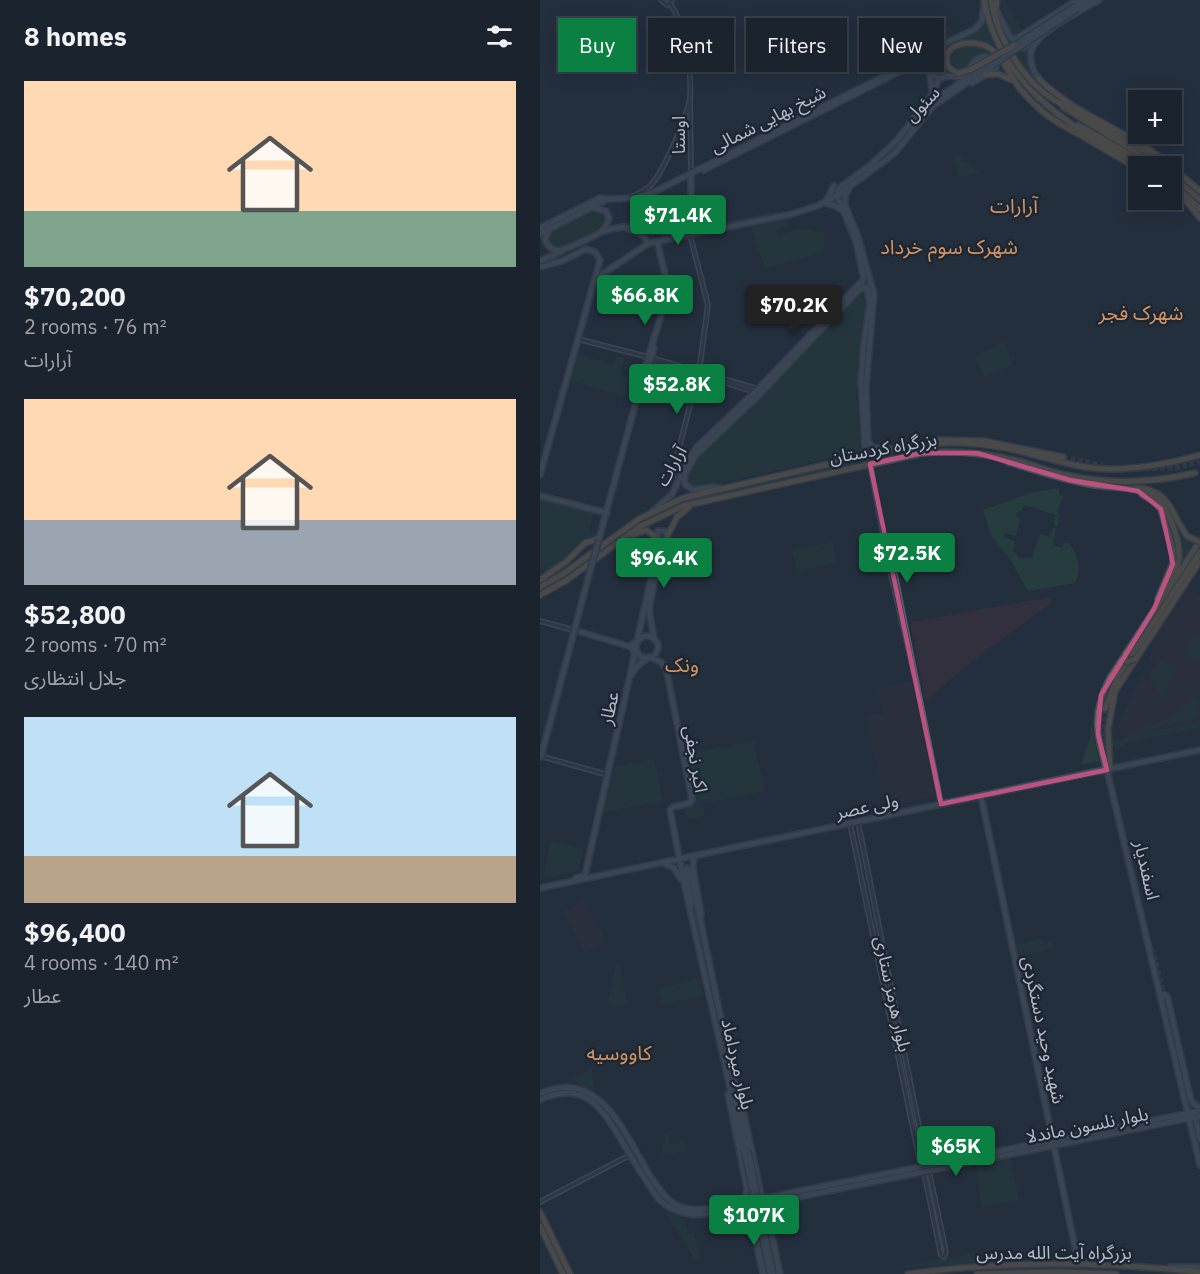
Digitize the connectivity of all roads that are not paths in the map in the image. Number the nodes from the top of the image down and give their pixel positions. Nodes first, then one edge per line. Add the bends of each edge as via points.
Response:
1 (661, 0) edge
2 (984, 0) edge
3 (994, 0) edge
4 (1084, 0) edge
5 (1092, 0) edge
6 (1100, 0) edge
7 (671, 2) edge
8 (1076, 5) edge
9 (996, 9) junction
10 (1034, 28) junction
11 (1000, 31) junction
12 (1044, 35) junction
13 (944, 45) edge
14 (1013, 46) junction
15 (992, 63) junction
16 (894, 72) edge
17 (898, 72) edge
18 (929, 72) edge
19 (932, 72) edge
20 (985, 75) junction
21 (939, 79) junction
22 (1039, 79) joint
23 (874, 83) junction
24 (1020, 89) junction
25 (933, 94) junction
26 (690, 97) junction
27 (1041, 102) junction
28 (1058, 103) junction
29 (1069, 120) junction
30 (1082, 136) junction
31 (895, 153) junction
32 (1134, 156) edge
33 (1142, 156) edge
34 (1149, 156) edge
35 (1158, 156) edge
36 (1128, 160) edge
37 (1128, 161) edge
38 (868, 168) junction
39 (691, 175) junction
40 (1182, 178) edge
41 (1182, 181) edge
42 (834, 186) dead end
43 (851, 186) junction
44 (1200, 191) edge
45 (1182, 192) edge
46 (652, 193) junction
47 (837, 195) junction
48 (1182, 197) edge
49 (629, 198) junction
50 (606, 199) junction
51 (1200, 200) edge
52 (826, 201) junction
53 (819, 205) junction
54 (589, 207) junction
55 (1200, 209) edge
56 (844, 211) junction
57 (1200, 218) edge
58 (551, 226) junction
59 (623, 227) junction
60 (540, 228) edge
61 (649, 230) junction
62 (602, 232) junction
63 (540, 234) edge
64 (690, 235) junction
65 (678, 237) junction
66 (654, 242) junction
67 (564, 250) junction
68 (541, 260) edge
69 (540, 267) edge
70 (595, 279) junction
71 (864, 279) junction
72 (872, 280) junction
73 (867, 287) junction
74 (868, 327) junction
75 (578, 339) junction
76 (791, 358) junction
77 (649, 359) junction
78 (698, 373) junction
79 (758, 392) junction
80 (863, 404) junction
81 (922, 443) junction
82 (906, 446) junction
83 (1200, 454) edge
84 (1000, 457) junction
85 (1063, 457) tunnel mouth
86 (844, 460) junction
87 (870, 464) junction
88 (1195, 473) dead end
89 (540, 475) edge
90 (678, 481) junction
91 (721, 488) junction
92 (1130, 488) junction
93 (1138, 491) junction
94 (540, 496) edge
95 (703, 501) junction
96 (652, 512) junction
97 (607, 513) junction
98 (667, 537) junction
99 (657, 538) junction
100 (599, 541) junction
101 (1200, 541) edge
102 (618, 542) junction
103 (1200, 552) edge
104 (1200, 561) edge
105 (540, 580) edge
106 (540, 587) edge
107 (1168, 588) junction
108 (540, 595) edge
109 (1154, 609) junction
110 (540, 621) edge
111 (573, 630) junction
112 (580, 632) junction
113 (654, 639) junction
114 (637, 641) junction
115 (629, 646) junction
116 (567, 653) junction
117 (1126, 653) junction
118 (649, 657) junction
119 (1135, 659) junction
120 (630, 677) junction
121 (1105, 709) tunnel mouth
122 (1200, 750) edge
123 (540, 756) edge
124 (1108, 772) junction
125 (608, 775) junction
126 (981, 796) junction
127 (941, 804) junction
128 (858, 822) junction
129 (850, 824) junction
130 (860, 830) junction
131 (852, 832) junction
132 (694, 856) junction
133 (678, 860) junction
134 (664, 863) junction
135 (575, 881) junction
136 (685, 887) junction
137 (540, 888) edge
138 (692, 915) junction
139 (700, 920) junction
140 (713, 977) junction
141 (707, 984) junction
142 (1161, 999) junction
143 (730, 1063) junction
144 (727, 1076) junction
145 (540, 1094) edge
146 (540, 1100) edge
147 (1200, 1110) edge
148 (1193, 1116) edge
149 (1181, 1120) junction
150 (1191, 1126) junction
151 (1193, 1133) junction
152 (1200, 1139) edge
153 (1053, 1143) junction
154 (746, 1150) junction
155 (630, 1155) junction
156 (1200, 1158) edge
157 (926, 1159) junction
158 (919, 1160) junction
159 (1200, 1165) edge
160 (926, 1171) junction
161 (758, 1179) junction
162 (746, 1181) junction
163 (759, 1200) junction
164 (773, 1202) junction
165 (540, 1203) edge
166 (749, 1205) junction
167 (737, 1207) junction
168 (540, 1212) edge
169 (766, 1213) junction
170 (752, 1220) junction
171 (540, 1226) edge
172 (1088, 1264) junction
173 (1200, 1267) edge
174 (1154, 1268) junction
175 (1200, 1272) edge
176 (1061, 1273) edge
177 (563, 1274) edge
178 (570, 1274) edge
179 (771, 1274) edge
180 (908, 1274) edge
181 (977, 1274) edge
182 (1105, 1274) edge
183 (1116, 1274) edge

1 - 7 street via 666,5
2 - 13 main road via 980,24
2 - 27 highway via 1006,57
3 - 9 highway
3 - 11 highway
4 - 8 main road, سئول
5 - 8 main road, سئول
6 - 12 main road
7 - 26 street, اوستا via 684,39
8 - 10 main road
8 - 14 main road, سئول, bridge
8 - 15 main road, سئول, bridge
9 - 10 main road via 1012,39
9 - 11 highway
10 - 12 main road via 1018,41 1019,47
11 - 28 highway via 1024,72
12 - 22 main road via 1031,57
14 - 15 main road, سئول, bridge
14 - 24 highway, bridge via 972,69 959,73 951,70 946,59 952,48 980,43 993,51
15 - 31 main road, سئول via 932,107
15 - 38 main road, سئول via 932,102 900,141
16 - 23 main road, شیخ بهایی شمالی
17 - 23 main road, شیخ بهایی شمالی
18 - 25 main road
19 - 21 main road
20 - 21 main road via 996,66 983,56 964,75
20 - 24 highway via 1004,75
20 - 31 main road via 937,107
21 - 25 main road
22 - 35 highway via 1062,98
23 - 39 main road, شیخ بهایی شمالی
24 - 30 highway via 1044,113
25 - 38 main road via 897,140
26 - 39 street, اوستا
26 - 49 street via 658,175 645,190
27 - 29 highway
27 - 30 highway via 1054,117
28 - 33 highway
28 - 34 highway
29 - 32 highway
29 - 36 highway
30 - 37 highway
31 - 43 main road, سئول
38 - 47 main road, سئول via 839,188
39 - 46 main road, شیخ بهایی شمالی
39 - 61 main road, اوستا via 691,230 676,234
40 - 44 highway
41 - 51 highway
42 - 52 main road
43 - 47 main road, سئول
43 - 72 main road via 845,205
45 - 55 highway
46 - 49 main road, شیخ بهایی شمالی
46 - 61 main road via 638,212
47 - 52 main road, سئول
47 - 56 main road
48 - 57 highway
49 - 50 main road, شیخ بهایی شمالی
50 - 54 main road
50 - 60 main road via 600,198
52 - 53 main road, سئول
53 - 56 main road via 830,204
53 - 64 main road, سئول via 783,217
54 - 58 main road
54 - 62 main road via 607,213 609,221
56 - 71 main road
58 - 63 main road
58 - 67 main road via 547,244 554,250
59 - 61 main road, سئول
59 - 62 main road, سئول
59 - 66 main road
61 - 65 main road, سئول via 661,236
62 - 67 main road, سئول
64 - 65 main road, سئول
64 - 78 street via 708,305
65 - 66 main road, سئول
66 - 70 main road, سئول
66 - 77 main road via 667,294
67 - 68 main road, سئول
69 - 70 main road via 585,249 595,252 600,260
70 - 75 main road
71 - 72 main road
71 - 73 main road
71 - 76 main road, آرارات
72 - 73 main road
72 - 74 main road via 874,298
73 - 74 main road via 871,299
73 - 76 main road, آرارات via 859,290
74 - 80 main road
75 - 77 street
75 - 89 main road
76 - 79 main road, آرارات
77 - 78 street
77 - 97 main road
78 - 79 street
78 - 90 street via 676,460
79 - 90 main road, آرارات via 693,452
79 - 91 main road, آرارات via 696,455 684,477 685,484 693,490
80 - 82 main road via 870,446
80 - 86 main road via 864,451
81 - 82 highway, بزرگراه کردستان
81 - 83 highway, بزرگراه کردستان via 980,445 1109,469 1178,461
81 - 85 highway via 951,439 984,441
82 - 86 highway, بزرگراه کردستان
84 - 87 highway, بزرگراه کردستان via 934,452
84 - 88 highway via 1065,475 1109,481 1160,480
84 - 92 highway, بزرگراه کردستان via 1070,480
86 - 91 highway, بزرگراه کردستان
87 - 95 highway, بزرگراه کردستان
87 - 127 street
90 - 96 main road, آرارات via 669,498
91 - 96 highway, بزرگراه کردستان
92 - 93 highway, بزرگراه کردستان
92 - 101 highway, bridge via 1159,493 1187,536
93 - 107 highway, بزرگراه کردستان via 1159,501 1172,526 1179,560
93 - 109 highway via 1161,509 1173,549 1173,564
94 - 97 main road
95 - 98 highway via 680,513
95 - 102 highway, بزرگراه کردستان via 668,512
96 - 106 highway, بزرگراه کردستان
97 - 100 main road
98 - 99 main road via 662,530
98 - 113 main road via 651,599
99 - 102 highway via 649,531 641,531
99 - 114 main road
100 - 105 highway via 585,543
100 - 111 main road, bridge
100 - 112 main road, bridge via 577,624
101 - 107 highway
102 - 108 highway, بزرگراه کردستان
103 - 121 highway via 1118,676
104 - 119 highway
107 - 109 highway
109 - 117 highway
110 - 111 street
111 - 116 main road
112 - 115 main road
112 - 116 main road via 575,634
113 - 114 main road via 646,636
113 - 118 main road via 657,650
114 - 115 main road
114 - 118 main road via 639,654
115 - 120 main road, عطار via 635,653
116 - 123 main road
117 - 119 highway, bridge via 1128,663
117 - 124 highway via 1098,706 1098,734
118 - 120 main road via 636,666
118 - 133 main road, اکبر نجفی via 666,668 692,799 670,810
119 - 124 highway via 1112,699
120 - 125 main road, عطار
122 - 124 main road, ولی عصر
123 - 125 street
124 - 126 main road, ولی عصر
124 - 142 main road, اسفندیار
125 - 135 main road, عطار via 585,875
126 - 127 main road, ولی عصر
126 - 153 main road, شهید وحید دستگردی
127 - 128 main road, ولی عصر
128 - 129 main road, ولی عصر
128 - 130 street, بلوار هرمز ستاری
129 - 131 street, بلوار هرمز ستاری
129 - 132 main road, ولی عصر
130 - 131 street
130 - 157 street, بلوار هرمز ستاری
131 - 158 street, بلوار هرمز ستاری
132 - 133 main road, ولی عصر
132 - 139 main road
133 - 134 main road, ولی عصر
133 - 136 main road, بلوار میرداماد
134 - 135 main road, ولی عصر
134 - 136 main road via 676,870
135 - 137 main road, ولی عصر
136 - 138 main road, بلوار میرداماد
138 - 139 main road, بلوار میرداماد via 686,868 691,874
138 - 141 main road, بلوار میرداماد
139 - 140 main road, بلوار میرداماد
140 - 141 main road via 707,971
140 - 143 main road, بلوار میرداماد
141 - 144 main road, بلوار میرداماد
142 - 147 main road, اسفندیار via 1166,994 1191,1101
142 - 148 main road, اسفندیار
143 - 154 main road, بلوار میرداماد
143 - 161 main road via 736,1074
144 - 154 main road, بلوار میرداماد
144 - 162 main road
145 - 167 main road, بلوار نلسون ماندلا via 573,1088 601,1100 657,1186 678,1206 698,1210
146 - 155 main road, بلوار نلسون ماندلا via 564,1093 589,1099 607,1116
147 - 148 main road, بلوار نلسون ماندلا
148 - 149 main road, بلوار نلسون ماندلا
148 - 150 main road
148 - 152 main road
148 - 153 main road, بلوار نلسون ماندلا
149 - 150 main road
149 - 153 main road, بلوار نلسون ماندلا
150 - 151 main road
151 - 156 main road
151 - 159 main road
153 - 160 main road, بلوار نلسون ماندلا
153 - 172 main road, شهید وحید دستگردی via 1076,1252
154 - 179 main road, بلوار میرداماد, bridge
155 - 165 street
155 - 167 main road, بلوار نلسون ماندلا via 658,1198 671,1209 698,1215
157 - 158 street
157 - 160 street, بلوار هرمز ستاری
158 - 160 street, بلوار هرمز ستاری
160 - 160 street via 941,1255 944,1257 946,1252
160 - 163 main road, بلوار نلسون ماندلا
160 - 164 main road, بلوار نلسون ماندلا
161 - 162 main road via 753,1185
161 - 163 main road
162 - 167 main road via 746,1195
163 - 166 main road
164 - 166 main road, بلوار نلسون ماندلا
164 - 169 main road
166 - 167 main road, بلوار نلسون ماندلا
166 - 170 main road
167 - 170 main road
168 - 178 highway
169 - 179 main road
169 - 179 main road, bridge via 774,1264
169 - 179 main road via 759,1210 755,1216 762,1229
170 - 179 main road
170 - 179 main road, bridge via 765,1266
171 - 177 highway
172 - 174 highway, بزرگراه آیت الله مدرس
172 - 180 highway, بزرگراه آیت الله مدرس via 1014,1264
173 - 174 main road
174 - 175 highway, بزرگراه آیت الله مدرس
176 - 181 highway, بزرگراه آیت الله مدرس
176 - 182 highway, بزرگراه آیت الله مدرس
182 - 183 highway, بزرگراه آیت الله مدرس

